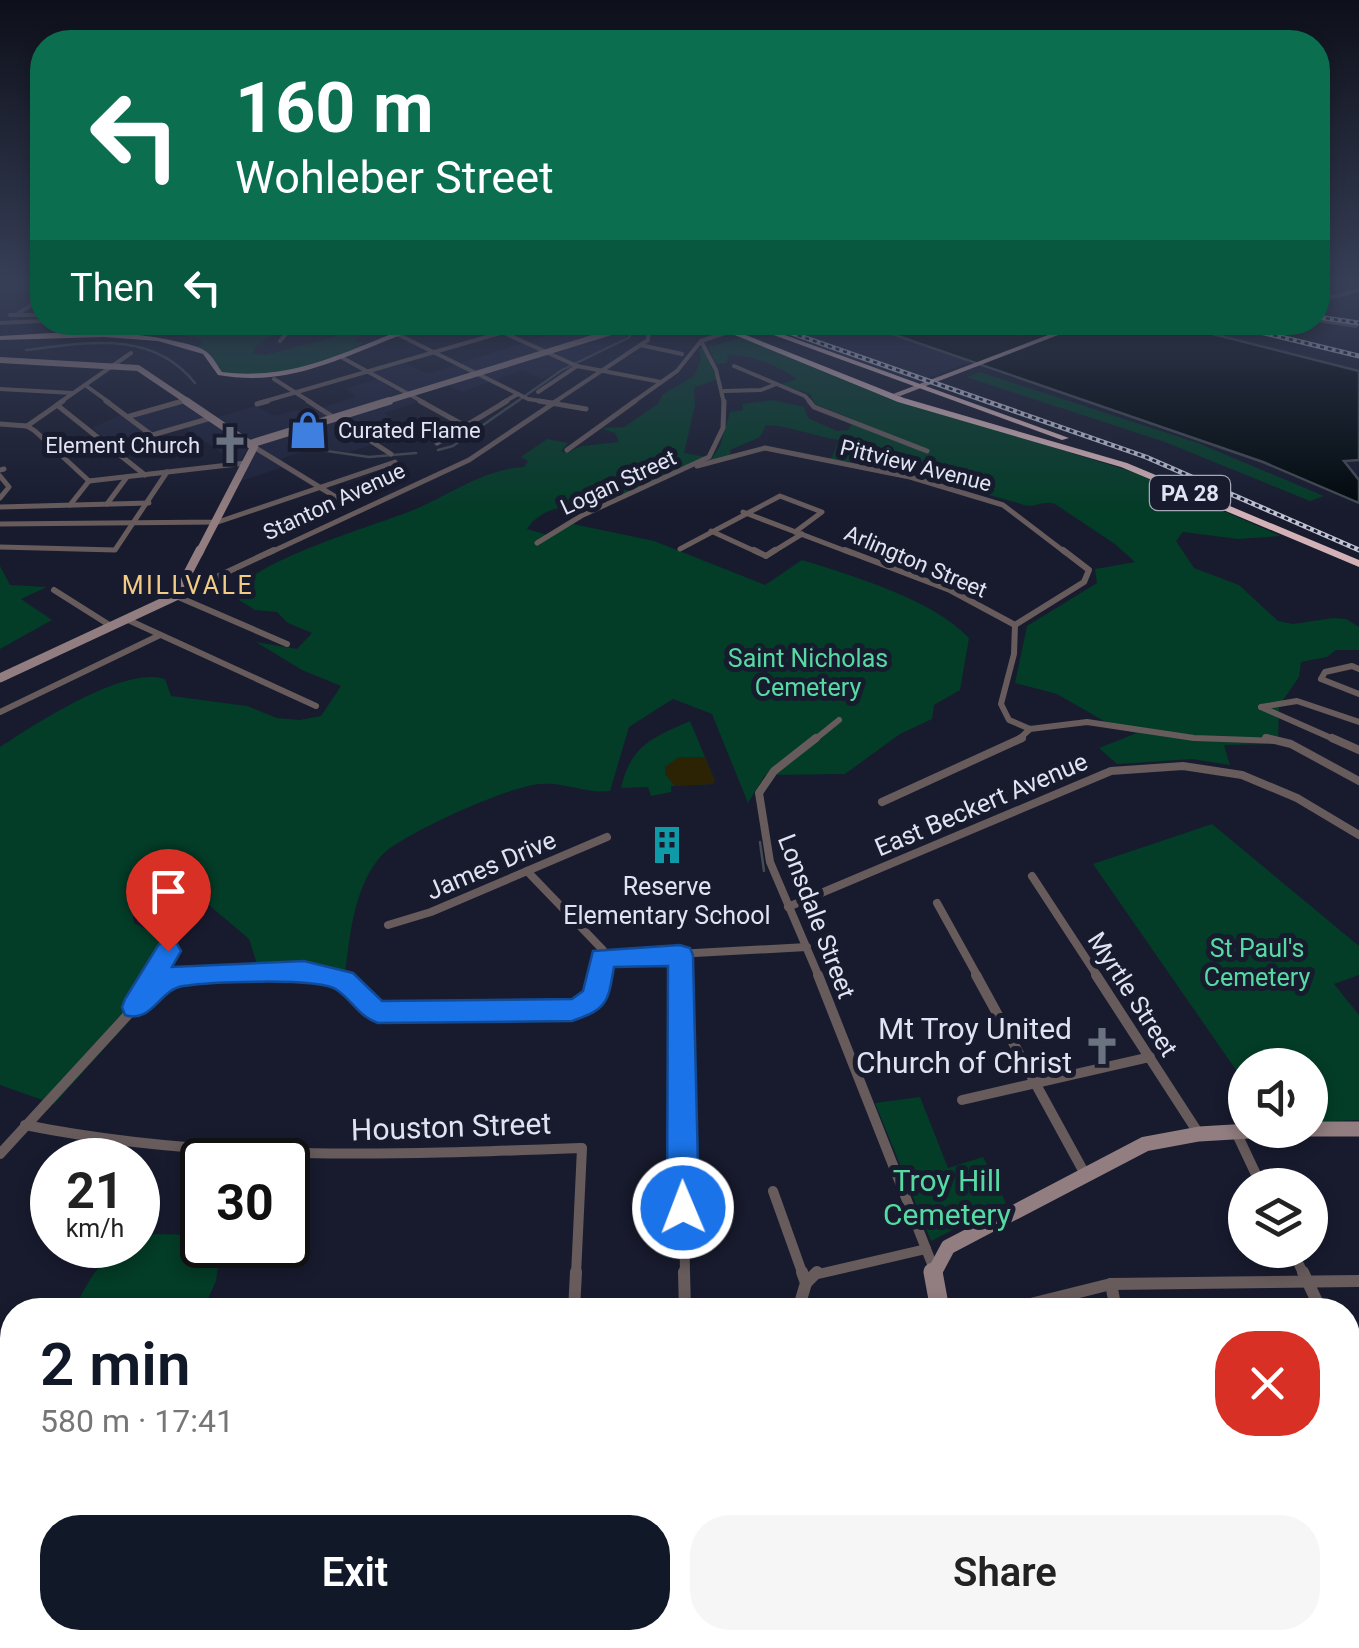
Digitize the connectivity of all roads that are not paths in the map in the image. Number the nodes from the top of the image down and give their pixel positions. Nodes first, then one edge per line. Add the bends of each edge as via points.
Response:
1 (0, 360) edge
2 (121, 360) edge
3 (126, 360) edge
4 (209, 360) edge
5 (330, 360) edge
6 (346, 360) edge
7 (410, 360) edge
8 (448, 360) edge
9 (521, 360) edge
10 (563, 360) edge
11 (619, 360) edge
12 (686, 360) edge
13 (710, 360) edge
14 (805, 360) edge
15 (805, 360) edge
16 (811, 360) edge
17 (814, 360) edge
18 (847, 360) edge
19 (988, 360) edge
20 (574, 365) junction
21 (112, 366) junction
22 (734, 366) dead end
23 (134, 368) junction
24 (603, 371) junction
25 (367, 372) junction
26 (476, 374) junction
27 (274, 380) dead end
28 (661, 382) junction
29 (868, 383) junction
30 (85, 385) junction
31 (774, 385) junction
32 (0, 389) edge
33 (296, 392) junction
34 (538, 392) dead end
35 (724, 392) junction
36 (903, 392) junction
37 (73, 393) junction
38 (408, 395) junction
39 (521, 396) junction
40 (186, 400) junction
41 (554, 403) junction
42 (256, 404) dead end
43 (57, 405) junction
44 (586, 410) dead end
45 (130, 416) junction
46 (211, 418) junction
47 (334, 418) junction
48 (0, 424) edge
49 (27, 426) junction
50 (467, 427) junction
51 (153, 435) junction
52 (437, 444) dead end
53 (252, 445) junction
54 (111, 447) junction
55 (568, 450) dead end
56 (927, 450) dead end
57 (174, 451) dead end
58 (391, 454) dead end
59 (1092, 454) junction
60 (1114, 455) junction
61 (186, 461) dead end
62 (395, 462) dead end
63 (246, 463) junction
64 (697, 466) junction
65 (196, 468) junction
66 (1, 472) edge
67 (168, 472) junction
68 (145, 475) junction
69 (127, 477) junction
70 (90, 481) junction
71 (318, 490) junction
72 (0, 498) edge
73 (339, 499) dead end
74 (148, 503) junction
75 (107, 504) junction
76 (70, 505) junction
77 (0, 507) edge
78 (743, 512) junction
79 (218, 522) junction
80 (136, 523) junction
81 (0, 524) edge
82 (710, 531) junction
83 (798, 533) junction
84 (537, 543) dead end
85 (0, 547) edge
86 (680, 549) dead end
87 (1359, 562) edge
88 (54, 590) dead end
89 (176, 596) junction
90 (126, 619) junction
91 (1015, 625) junction
92 (111, 626) junction
93 (160, 635) junction
94 (287, 644) dead end
95 (1355, 668) edge
96 (0, 678) edge
97 (1359, 694) edge
98 (316, 706) dead end
99 (0, 712) edge
100 (838, 720) dead end
101 (1359, 722) edge
102 (1030, 729) junction
103 (1359, 750) edge
104 (1359, 781) edge
105 (882, 802) dead end
106 (1359, 835) edge
107 (607, 837) dead end
108 (526, 871) junction
109 (1032, 876) dead end
110 (170, 893) dead end
111 (936, 903) dead end
112 (788, 907) junction
113 (388, 925) dead end
114 (807, 946) junction
115 (680, 955) junction
116 (602, 958) junction
117 (135, 1007) junction
118 (1150, 1057) junction
119 (1035, 1082) junction
120 (962, 1100) dead end
121 (26, 1125) junction
122 (1359, 1128) edge
123 (1328, 1129) edge
124 (1228, 1132) edge
125 (1199, 1134) junction
126 (0, 1154) edge
127 (1085, 1174) junction
128 (772, 1191) dead end
129 (929, 1256) junction
130 (1301, 1268) edge
131 (1359, 1281) edge
132 (806, 1283) junction
133 (1308, 1283) junction
134 (1111, 1284) junction
135 (575, 1298) edge
136 (685, 1298) edge
137 (802, 1298) edge
138 (936, 1298) edge
139 (1054, 1298) edge
140 (1114, 1298) edge
141 (1315, 1298) edge

1 - 21 street
2 - 21 street
3 - 23 street
4 - 5 main road via 216,372 232,376 278,374
6 - 25 street
7 - 25 street
8 - 26 street
9 - 26 street
10 - 20 street
11 - 24 street, Stanton Avenue
12 - 28 street
13 - 35 street
14 - 29 highway
15 - 59 highway, PA 28 via 928,408
16 - 29 highway
17 - 36 highway
18 - 60 highway, PA 28
19 - 36 main road
20 - 24 street
20 - 34 street
21 - 23 street
21 - 30 street
22 - 31 street
23 - 40 street
24 - 28 street
24 - 41 street, Stanton Avenue
25 - 33 street
25 - 38 street
26 - 38 street
26 - 39 street
27 - 33 street
28 - 55 street
29 - 36 highway
30 - 37 street
30 - 45 street
31 - 35 street
31 - 56 street
32 - 37 street
33 - 42 street
33 - 47 street
35 - 64 street, Logan Street via 727,412 716,448
36 - 59 highway
36 - 60 highway
37 - 43 street
38 - 47 street
38 - 50 street
39 - 41 street
39 - 50 street
40 - 45 street
40 - 46 street
41 - 44 street
41 - 89 street, Stanton Avenue via 438,476
43 - 49 street
43 - 54 street
45 - 51 street
46 - 51 street
46 - 53 street
47 - 53 street
47 - 58 street
48 - 49 street
49 - 70 street
50 - 52 street
51 - 54 street
51 - 57 street
53 - 63 street
53 - 71 street
54 - 68 street
59 - 87 highway, PA 28
60 - 87 highway, PA 28
61 - 65 street
62 - 71 street
63 - 65 street
63 - 79 street
64 - 84 street, Logan Street via 581,516
64 - 91 street, Pittview Avenue via 765,448 910,476 1004,505 1089,570 1084,582
65 - 67 street
66 - 72 street via 8,486
67 - 68 street
67 - 74 street
68 - 69 street
69 - 70 street
69 - 75 street
70 - 76 street
71 - 73 street
71 - 79 street
74 - 75 street
74 - 80 street
75 - 76 street
76 - 77 street
78 - 82 street, Arlington Street
78 - 83 street, Arlington Street
78 - 83 street, Arlington Street via 780,496 822,512
79 - 80 street
79 - 89 street
80 - 81 street
80 - 85 street via 115,550
82 - 83 street via 766,556
82 - 86 street, Arlington Street
83 - 91 street, Arlington Street via 950,590
88 - 92 street
89 - 90 street, Stanton Avenue
89 - 94 street
90 - 92 street, Stanton Avenue
90 - 93 street
91 - 102 street via 1001,709
92 - 96 street, Stanton Avenue
93 - 98 street
93 - 99 street
95 - 97 street via 1325,672 1321,679
100 - 112 street, Lonsdale Street via 774,771 759,793 770,862
101 - 103 street via 1296,701 1262,708
102 - 104 street via 1087,722 1194,738 1266,738 1292,744
102 - 105 street
106 - 112 street, East Beckert Avenue via 1256,778 1210,766 1146,766 1111,771
107 - 108 street, James Drive
108 - 113 street, James Drive
108 - 116 street via 602,950
109 - 118 street, Myrtle Street
110 - 117 street via 154,916 180,931
111 - 119 street
112 - 114 street, Lonsdale Street
114 - 115 street
114 - 129 street, Lonsdale Street
115 - 116 street
115 - 136 street
116 - 117 street via 596,995 572,1010 378,1012 344,980 304,972 178,976
117 - 121 street
118 - 119 street
118 - 125 street, Myrtle Street
119 - 120 street
119 - 127 street
121 - 126 street
121 - 135 street, Houston Street via 93,1141 264,1158 582,1148
122 - 123 street
124 - 125 street
125 - 127 street via 1144,1144
127 - 129 street
128 - 132 street
129 - 132 street via 818,1270
129 - 138 street
130 - 133 street
131 - 133 street
132 - 137 street
133 - 134 street
133 - 141 street
134 - 139 street
134 - 140 street

